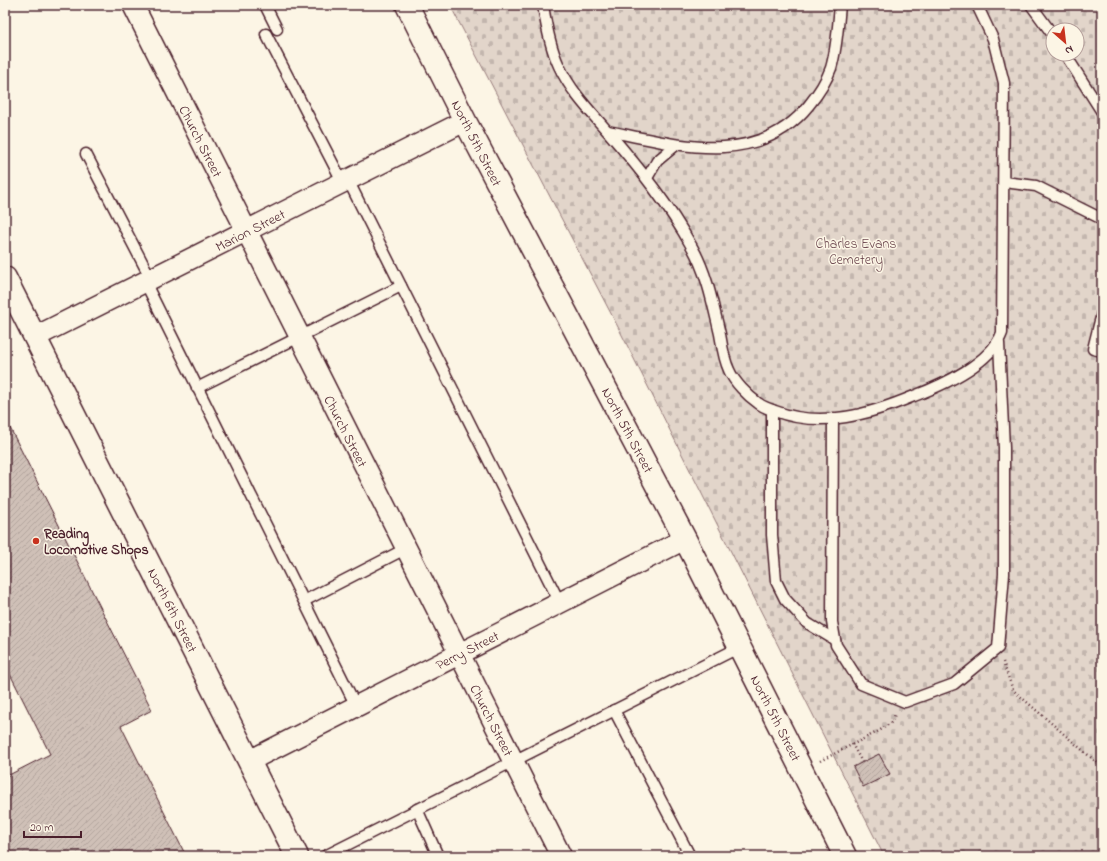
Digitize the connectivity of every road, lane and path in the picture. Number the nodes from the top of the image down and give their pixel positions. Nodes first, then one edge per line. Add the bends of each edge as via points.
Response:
1 (133, 5) edge
2 (265, 5) edge
3 (407, 5) edge
4 (543, 5) edge
5 (840, 5) edge
6 (976, 5) edge
7 (1031, 5) edge
8 (1045, 24) edge
9 (277, 29) dead end
10 (266, 34) dead end
11 (1070, 62) edge
12 (1102, 112) edge
13 (465, 121) junction
14 (608, 131) junction
15 (676, 145) junction
16 (86, 154) dead end
17 (647, 178) junction
18 (345, 182) junction
19 (1004, 182) junction
20 (1102, 221) edge
21 (247, 232) junction
22 (5, 278) edge
23 (148, 281) junction
24 (401, 286) junction
25 (1102, 313) edge
26 (35, 337) junction
27 (299, 337) junction
28 (999, 343) junction
29 (1102, 351) edge
30 (197, 388) junction
31 (772, 410) junction
32 (833, 418) junction
33 (685, 539) junction
34 (405, 549) junction
35 (304, 600) junction
36 (560, 604) junction
37 (835, 640) junction
38 (740, 647) junction
39 (998, 648) junction
40 (459, 654) junction
41 (900, 700) junction
42 (356, 706) junction
43 (614, 710) junction
44 (852, 744) junction
45 (249, 761) junction
46 (512, 761) junction
47 (862, 762) dead end
48 (1102, 767) edge
49 (802, 771) junction
50 (417, 809) junction
51 (297, 856) edge
52 (325, 856) edge
53 (438, 856) edge
54 (561, 856) edge
55 (690, 856) edge
56 (845, 856) edge

1 - 21 street, Church Street
2 - 9 lane
3 - 13 main road, North 5th Street
4 - 14 lane via 559,66 583,104
5 - 15 lane via 838,34 831,68 814,98 793,122 759,140 736,147
6 - 19 lane via 993,39 1004,83
7 - 8 lane
10 - 18 lane
11 - 12 lane
13 - 18 street, Marion Street
13 - 33 main road, North 5th Street
14 - 15 lane
14 - 17 lane
15 - 17 lane via 657,161
16 - 23 lane
17 - 31 lane via 676,218 700,264 729,370 759,404
18 - 21 street, Marion Street
18 - 24 lane
19 - 20 lane via 1036,186
19 - 28 lane via 1002,333
21 - 23 street, Marion Street
21 - 27 street, Church Street
22 - 26 main road, North 6th Street
23 - 26 street, Marion Street
23 - 30 lane
24 - 27 lane
24 - 36 lane
25 - 29 lane via 1092,349
26 - 45 main road, North 6th Street
27 - 30 lane
27 - 34 street, Church Street
28 - 32 lane via 970,368 920,394 867,413
28 - 39 lane via 1004,448 1004,574
30 - 35 lane
31 - 32 lane via 803,418
31 - 37 lane via 772,535 776,581 785,599 807,623
32 - 37 lane via 831,538 832,622
33 - 36 street, Perry Street
33 - 38 main road, North 5th Street
34 - 35 lane
34 - 40 street, Church Street
35 - 42 lane
36 - 40 street, Perry Street
37 - 41 lane via 861,684
38 - 43 lane
38 - 49 main road, North 5th Street
39 - 41 lane via 954,684 905,702
39 - 48 path via 1013,690
40 - 42 street, Perry Street
40 - 46 street, Church Street
41 - 44 path via 892,722
42 - 45 street, Perry Street
43 - 46 lane
43 - 55 lane
44 - 47 path
44 - 49 path
45 - 51 main road, North 6th Street
46 - 50 lane
46 - 54 street, Church Street
49 - 56 main road, North 5th Street
50 - 52 lane
50 - 53 lane

